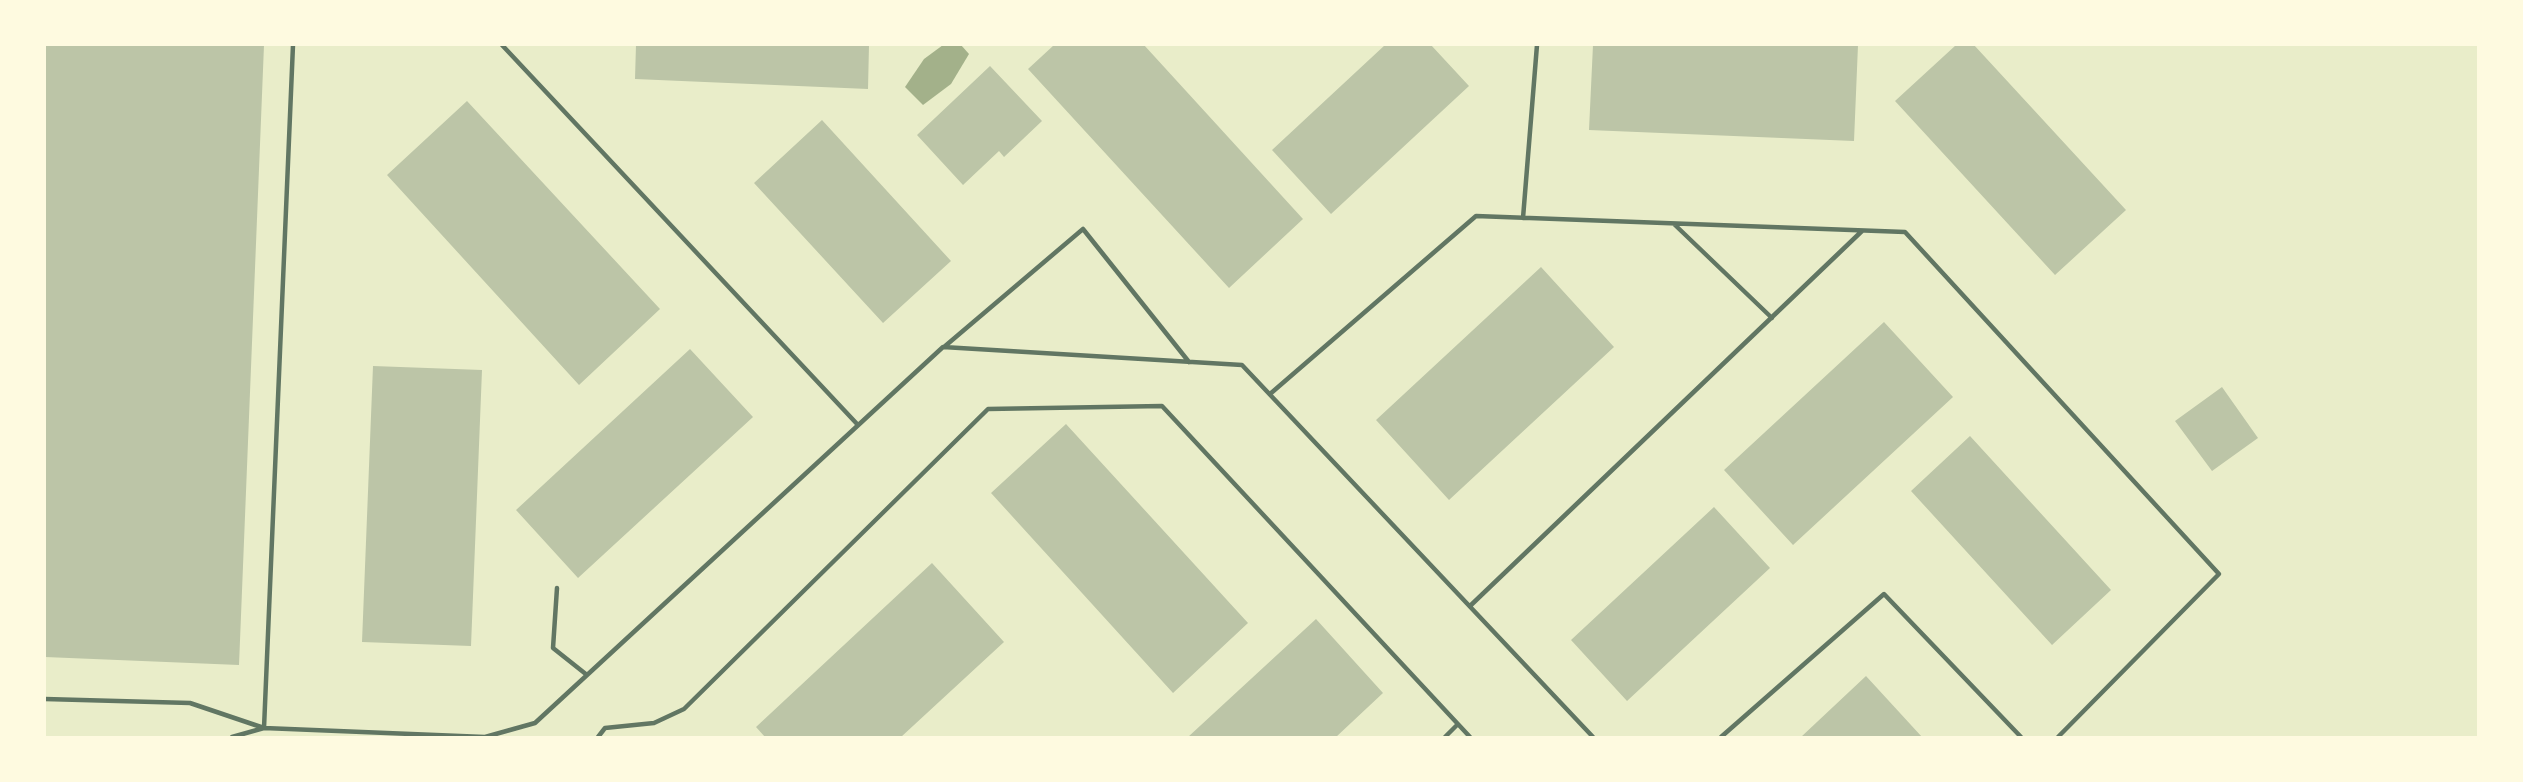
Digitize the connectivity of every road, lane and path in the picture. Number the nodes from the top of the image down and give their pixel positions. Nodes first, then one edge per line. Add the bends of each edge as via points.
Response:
1 (293, 45) edge
2 (502, 45) edge
3 (1537, 45) edge
4 (1522, 218) junction
5 (1674, 224) junction
6 (1862, 231) junction
7 (1772, 318) junction
8 (943, 347) junction
9 (1189, 362) junction
10 (1270, 394) junction
11 (858, 425) junction
12 (557, 588) dead end
13 (1470, 606) junction
14 (587, 675) junction
15 (45, 699) edge
16 (1458, 724) junction
17 (264, 728) junction
18 (232, 737) edge
19 (598, 737) edge
20 (1445, 737) edge
21 (1470, 737) edge
22 (1593, 737) edge
23 (1721, 737) edge
24 (2021, 737) edge
25 (2058, 737) edge

1 - 17 lane
2 - 11 lane
3 - 4 lane
4 - 5 lane
4 - 10 lane via 1476,216
5 - 6 lane
5 - 7 lane
6 - 7 lane
6 - 25 lane via 1905,232 2219,574
7 - 13 lane
8 - 9 lane
8 - 9 lane via 1083,229
8 - 11 lane
9 - 10 lane via 1242,365
10 - 13 lane
11 - 14 lane
12 - 14 lane via 554,648
13 - 22 lane
14 - 17 lane via 535,723 485,737
15 - 17 lane via 190,703
16 - 19 lane via 1162,406 988,409 684,709 654,723 605,728
16 - 20 lane
16 - 21 lane
17 - 18 lane
23 - 24 lane via 1884,594

